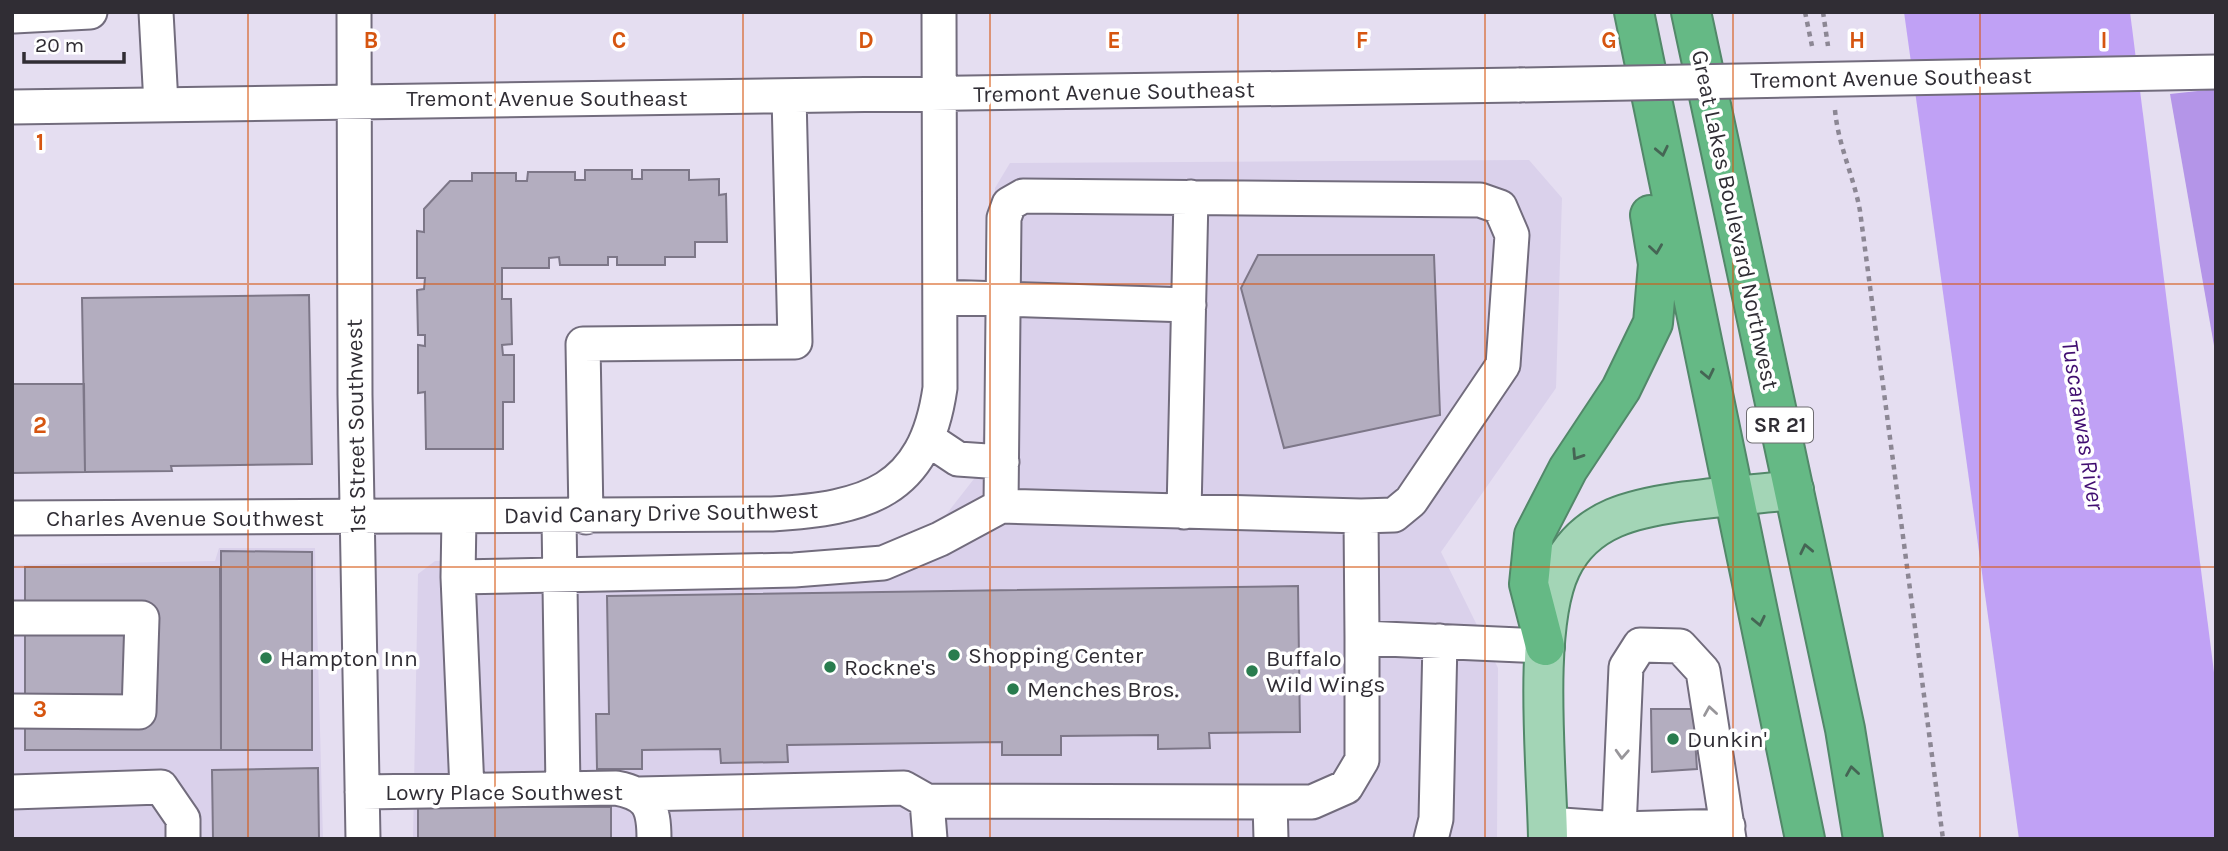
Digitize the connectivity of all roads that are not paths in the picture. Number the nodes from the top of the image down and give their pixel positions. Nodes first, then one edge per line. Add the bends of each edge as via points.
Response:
1 (14, 12) edge
2 (90, 12) edge
3 (156, 12) edge
4 (354, 12) edge
5 (939, 12) edge
6 (1632, 12) edge
7 (1691, 12) edge
8 (2216, 72) edge
9 (940, 95) junction
10 (789, 96) junction
11 (354, 100) junction
12 (161, 104) junction
13 (12, 107) edge
14 (1191, 197) junction
15 (940, 297) junction
16 (1004, 299) junction
17 (1189, 305) junction
18 (928, 439) junction
19 (1002, 462) junction
20 (1794, 489) junction
21 (1733, 497) junction
22 (1001, 506) junction
23 (1184, 512) junction
24 (1361, 516) junction
25 (357, 517) junction
26 (459, 517) junction
27 (572, 517) junction
28 (12, 518) edge
29 (558, 575) junction
30 (458, 577) junction
31 (12, 618) edge
32 (1362, 638) junction
33 (1440, 641) junction
34 (1545, 646) junction
35 (12, 711) edge
36 (563, 789) junction
37 (467, 790) junction
38 (12, 792) edge
39 (362, 792) junction
40 (639, 794) junction
41 (927, 801) junction
42 (1270, 803) junction
43 (1548, 832) edge
44 (1628, 833) edge
45 (1728, 833) edge
46 (183, 839) edge
47 (363, 839) edge
48 (654, 839) edge
49 (930, 839) edge
50 (1271, 839) edge
51 (1432, 839) edge
52 (1805, 839) edge
53 (1863, 839) edge

1 - 2 street via 14,16
3 - 12 street
4 - 11 street, 1st Street Southwest
5 - 9 street, David Canary Drive Southwest
6 -> 21 highway, SR 21
6 -> 34 highway via 1632,133 1656,244 1657,304 1643,348 1537,526 1528,584
7 - 20 highway, Great Lakes Boulevard Northwest / SR 21
8 - 9 street, Tremont Avenue Southeast, bridge
9 - 10 street, Tremont Avenue Southeast
9 - 15 street, David Canary Drive Southwest
10 - 11 street, Tremont Avenue Southeast
10 - 27 street via 794,342 583,344
11 - 12 street, Tremont Avenue Southeast
11 - 25 street, 1st Street Southwest
12 - 13 street, Tremont Avenue Southeast
14 - 16 street via 1023,196 1009,204 1004,218
14 - 17 street
14 - 24 street via 1480,200 1500,207 1512,235 1503,365 1411,501 1394,515
15 - 16 street
15 - 18 street, David Canary Drive Southwest via 940,388
16 - 17 street
16 - 19 street
17 - 23 street
18 - 19 street via 958,459
18 - 27 street, David Canary Drive Southwest via 915,462 896,481 849,505 772,514
19 - 22 street
20 - 21 main road
53 -> 20 highway, Great Lakes Boulevard Northwest / SR 21 via 1845,729
21 - 34 main road via 1641,510 1594,529 1561,569 1553,589
21 -> 52 highway, SR 21
22 - 23 street
22 - 29 street via 883,563 794,570
23 - 24 street
24 - 32 street
25 - 26 street, David Canary Drive Southwest
25 - 28 street, Charles Avenue Southwest
25 - 39 street, 1st Street Southwest
26 - 27 street, David Canary Drive Southwest
26 - 30 street
27 - 29 street
29 - 30 street
29 - 36 street
30 - 37 street
31 - 35 street via 142,618 139,712
32 - 33 street
32 - 42 street via 1362,760 1346,787 1312,802
33 - 34 street
33 - 51 street
34 - 43 main road
36 - 37 street, Lowry Place Southwest
36 - 40 street, Lowry Place Southwest via 615,788
37 - 39 street, Lowry Place Southwest
38 - 46 street via 161,787 183,819
39 - 47 street, 1st Street Southwest
40 - 41 street via 904,788
40 - 48 street, Lowry Place Southwest via 651,811
41 - 42 street
41 - 49 street
42 - 50 street
43 - 44 street
44 - 45 street
45 -> 44 street via 1703,671 1680,646 1640,645 1626,667

